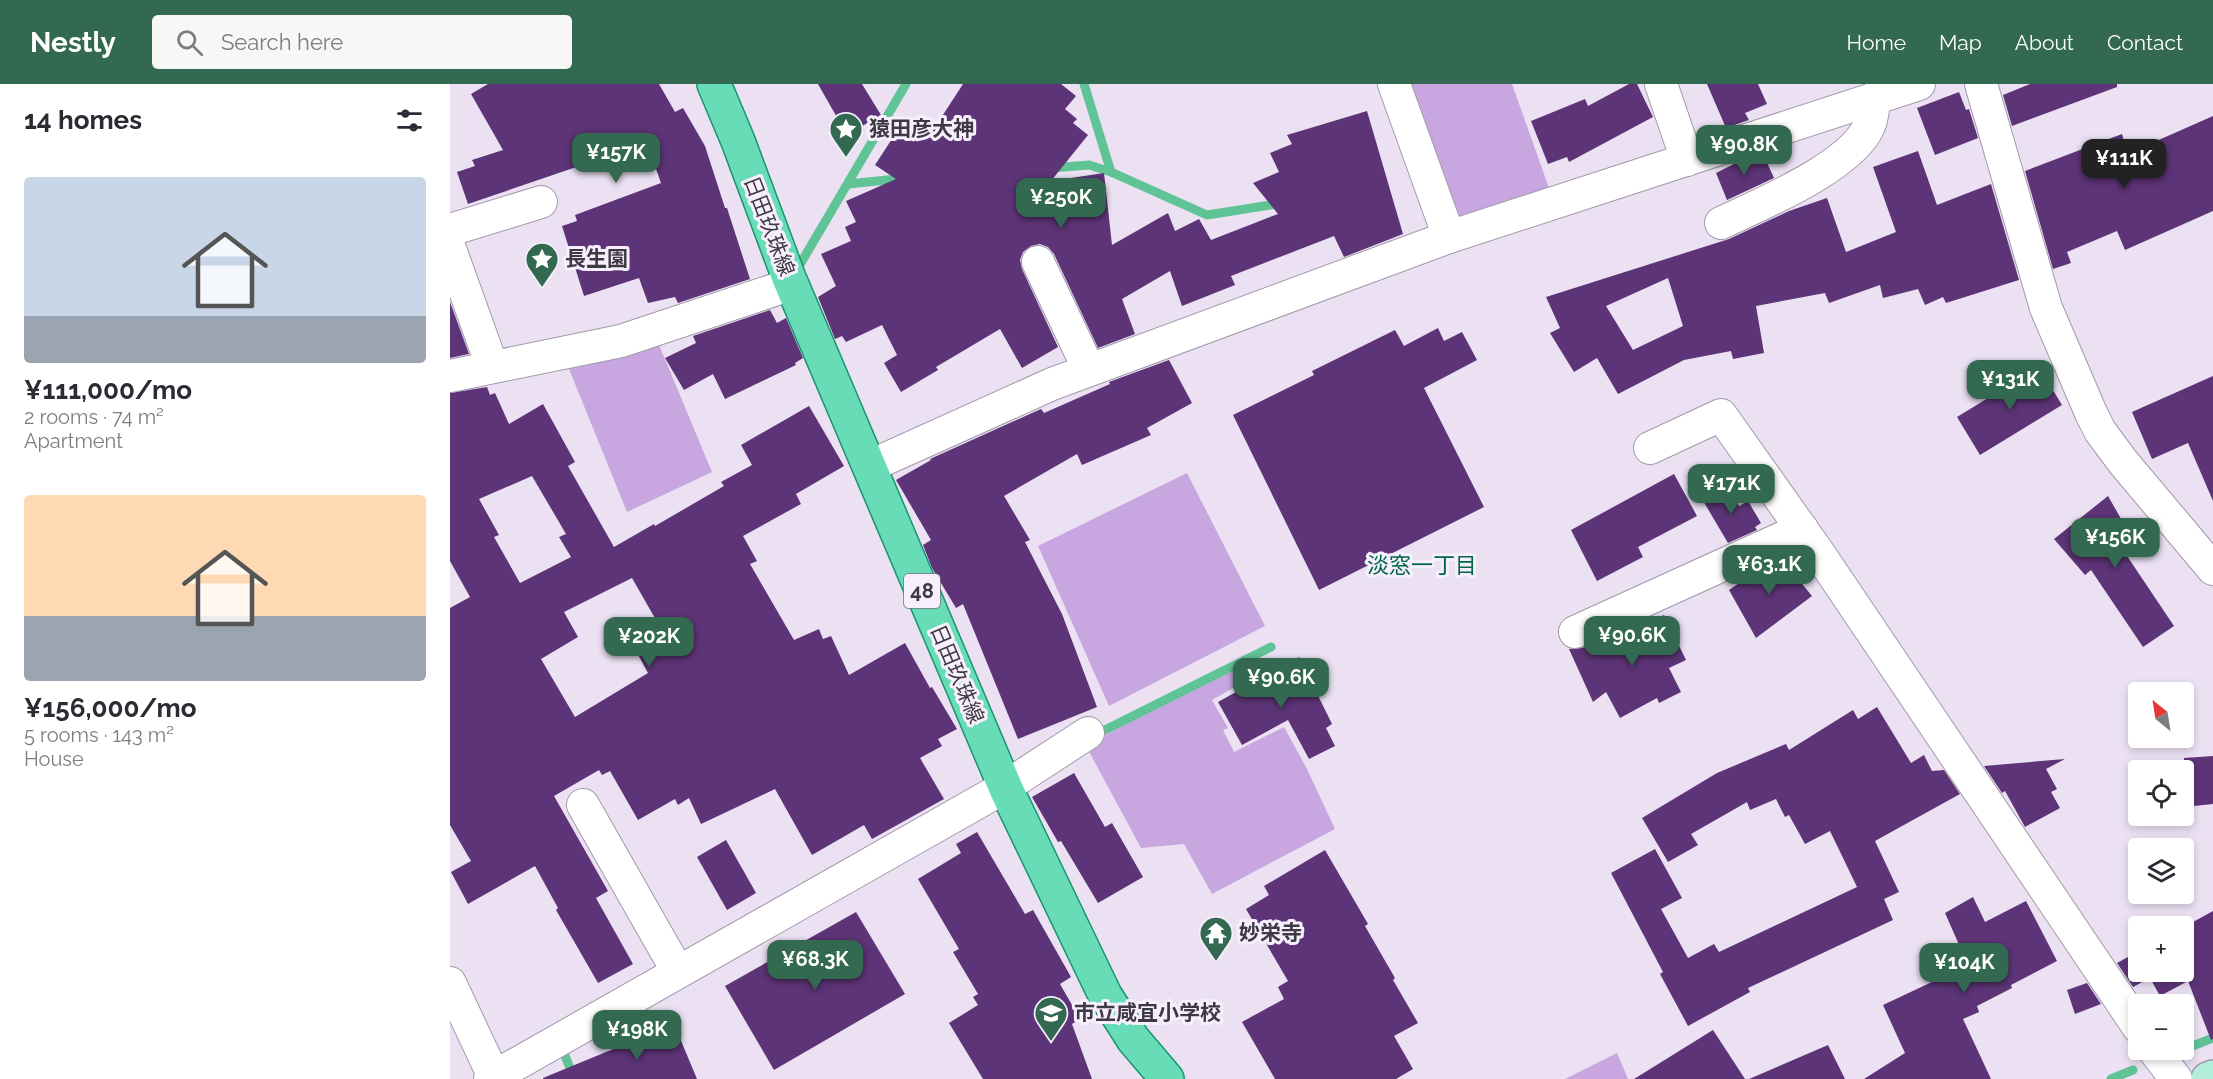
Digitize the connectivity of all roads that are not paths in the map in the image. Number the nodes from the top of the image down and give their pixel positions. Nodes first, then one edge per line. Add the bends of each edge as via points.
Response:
1 (714, 84) edge
2 (1394, 84) edge
3 (1661, 84) edge
4 (1919, 84) edge
5 (1981, 84) edge
6 (1874, 98) junction
7 (1687, 160) junction
8 (541, 202) dead end
9 (1721, 223) dead end
10 (450, 230) edge
11 (1449, 237) junction
12 (450, 249) edge
13 (1038, 262) dead end
14 (792, 284) junction
15 (492, 366) dead end
16 (1089, 370) junction
17 (450, 376) edge
18 (1650, 448) dead end
19 (870, 466) junction
20 (1802, 529) junction
21 (2213, 569) edge
22 (1575, 632) dead end
23 (1088, 734) dead end
24 (1005, 787) junction
25 (583, 805) dead end
26 (678, 972) junction
27 (450, 983) edge
28 (2128, 1012) edge
29 (2162, 1060) edge
30 (2213, 1077) edge
31 (492, 1078) edge
32 (1167, 1079) edge
33 (2176, 1079) edge
34 (2208, 1079) edge

1 - 14 main road, 日田玖珠線 / 48
2 - 11 street
3 - 7 street
4 - 6 street
5 - 21 street via 2043,299 2082,396 2117,454
6 - 7 street
6 - 9 street via 1869,127 1832,165
7 - 11 street
8 - 10 street
11 - 16 street
12 - 15 street
13 - 16 street
14 - 17 street via 621,341
14 - 19 main road, 日田玖珠線 / 48
16 - 19 street
18 - 20 street via 1721,415
19 - 24 main road, 日田玖珠線 / 48
20 - 22 street
20 - 28 street
23 - 24 street
24 - 26 street
24 - 32 main road, 日田玖珠線 / 48 via 1105,995 1133,1039
25 - 26 street
26 - 31 street
27 - 31 street
29 - 33 street
30 - 34 street

